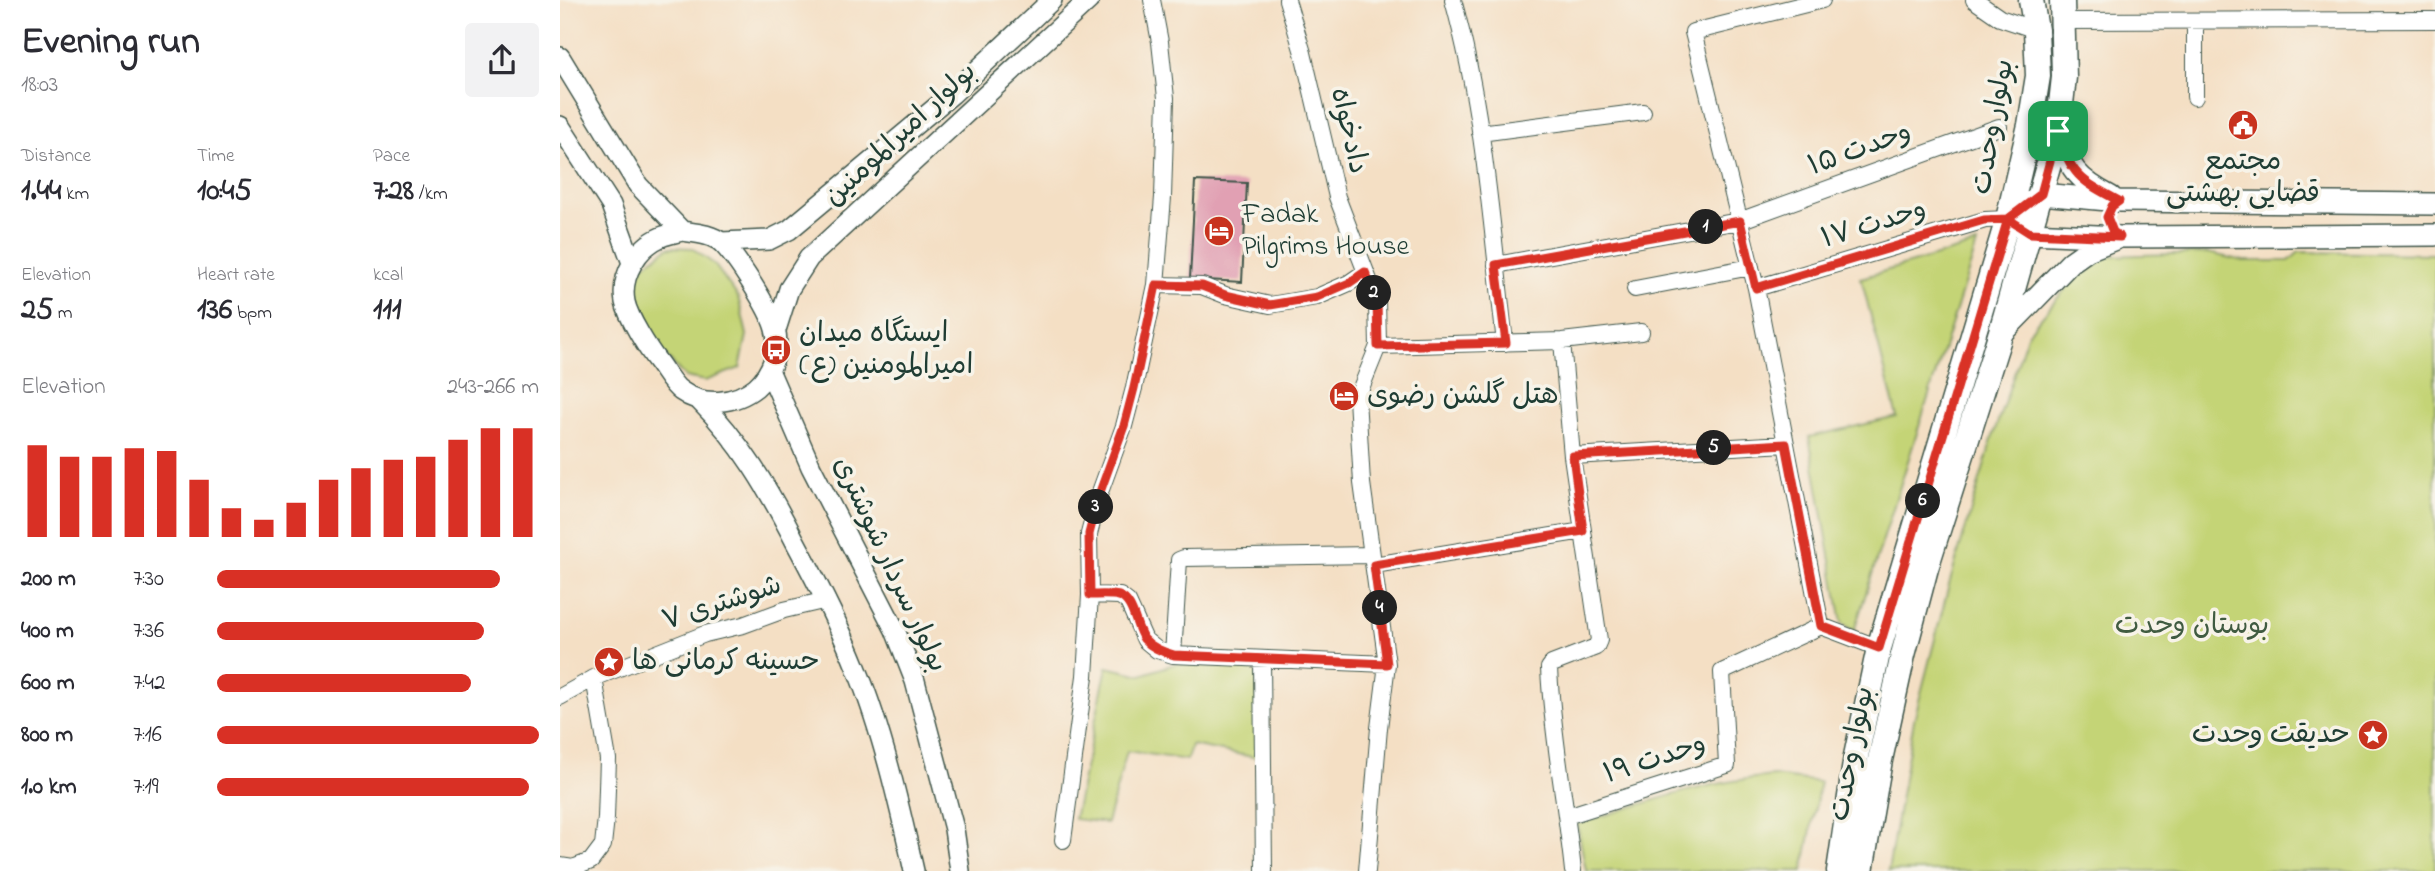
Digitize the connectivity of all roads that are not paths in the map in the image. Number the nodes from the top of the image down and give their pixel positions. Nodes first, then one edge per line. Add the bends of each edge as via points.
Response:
1 (1052, 0) edge
2 (1089, 0) edge
3 (1152, 0) edge
4 (1287, 0) edge
5 (1453, 0) edge
6 (1822, 0) edge
7 (1974, 0) edge
8 (2031, 0) edge
9 (2063, 11) edge
10 (2435, 20) edge
11 (2195, 22) junction
12 (2036, 30) junction
13 (560, 57) edge
14 (2196, 97) dead end
15 (1643, 112) dead end
16 (560, 126) edge
17 (1999, 127) dead end
18 (2058, 131) junction
19 (1480, 133) junction
20 (2041, 194) junction
21 (2119, 201) junction
22 (2435, 204) edge
23 (2008, 219) junction
24 (1740, 221) junction
25 (682, 231) junction
26 (2030, 233) junction
27 (2435, 235) edge
28 (2120, 237) junction
29 (721, 242) junction
30 (632, 263) junction
31 (1496, 265) junction
32 (1751, 267) junction
33 (1365, 272) junction
34 (1156, 285) junction
35 (1756, 288) junction
36 (1635, 289) dead end
37 (776, 330) junction
38 (1641, 332) dead end
39 (2000, 335) junction
40 (1562, 341) junction
41 (1506, 343) junction
42 (1378, 346) junction
43 (769, 370) junction
44 (698, 399) junction
45 (1786, 444) junction
46 (1573, 456) junction
47 (1583, 531) junction
48 (1373, 560) junction
49 (1090, 595) junction
50 (827, 600) junction
51 (1821, 626) junction
52 (1879, 648) junction
53 (1174, 655) junction
54 (1262, 659) junction
55 (1387, 664) junction
56 (594, 678) junction
57 (560, 697) edge
58 (1567, 816) junction
59 (1063, 840) dead end
60 (560, 866) edge
61 (914, 871) edge
62 (960, 871) edge
63 (1264, 871) edge
64 (1367, 871) edge
65 (1573, 871) edge
66 (1839, 871) edge
67 (1861, 871) edge

1 - 29 street, بولوار امیرالمومنین via 952,94 789,230 769,240
2 - 37 street, بولوار امیرالمومنین via 809,258 789,289
3 - 34 street via 1166,98
4 - 33 street, دادخواه via 1337,197
5 - 19 street
6 - 24 street via 1693,32
7 - 12 street via 2000,18
8 - 12 main road, بولوار وحدت
9 - 11 street
9 - 18 main road, بولوار وحدت via 2064,78
10 - 11 street
11 - 14 street
12 - 23 main road, بولوار وحدت via 2038,76
13 - 25 street via 638,185
15 - 19 street
16 - 30 street via 611,205
17 - 24 street, وحدت ۱۵
18 - 20 main road, بولوار وحدت
18 - 21 main road via 2074,172
19 - 31 street
20 - 21 main road
20 - 23 main road
20 - 26 main road, بولوار وحدت
21 - 22 main road
21 - 28 main road via 2107,217
23 - 26 main road
23 - 35 street, وحدت ۱۷ via 1984,220
23 - 52 main road, بولوار وحدت
24 - 31 street, وحدت ۱۵
24 - 32 street
25 - 29 street via 702,233
25 - 30 street via 662,236
26 - 28 main road
26 - 39 main road, بولوار وحدت
27 - 28 main road
28 - 39 main road via 2071,262
29 - 37 street via 751,281
30 - 44 street via 625,282 625,303 647,348 680,390
31 - 41 street
32 - 35 street
32 - 36 street
33 - 34 street via 1317,297 1270,305 1202,286
33 - 42 street, دادخواه via 1377,301
34 - 49 street via 1124,426 1089,534
35 - 45 street
37 - 43 street
38 - 40 street
39 - 67 main road, بولوار وحدت via 1903,655
40 - 41 street
40 - 46 street
41 - 42 street
42 - 48 street via 1357,398
43 - 44 street via 757,386 739,397 719,402
43 - 62 street, بولوار سردار شوشتری via 811,467 895,630 915,681 954,829
44 - 50 street via 723,424 766,485
45 - 46 street
45 - 51 street
46 - 47 street
47 - 48 street
47 - 58 street via 1599,644 1549,668
48 - 53 street via 1184,558 1179,561
48 - 55 street
49 - 53 street via 1120,596 1128,602 1145,640
49 - 59 street via 1085,676
50 - 56 street, شوشتری ۷ via 705,635
50 - 61 street via 857,669 899,804
51 - 52 street
51 - 58 street, وحدت ۱۹ via 1722,672 1727,765
52 - 66 main road, بولوار وحدت via 1856,756
53 - 54 street
54 - 55 street
54 - 63 street
55 - 64 street
56 - 57 street, شوشتری ۷
56 - 60 street via 608,759 603,845 590,861
58 - 65 street

